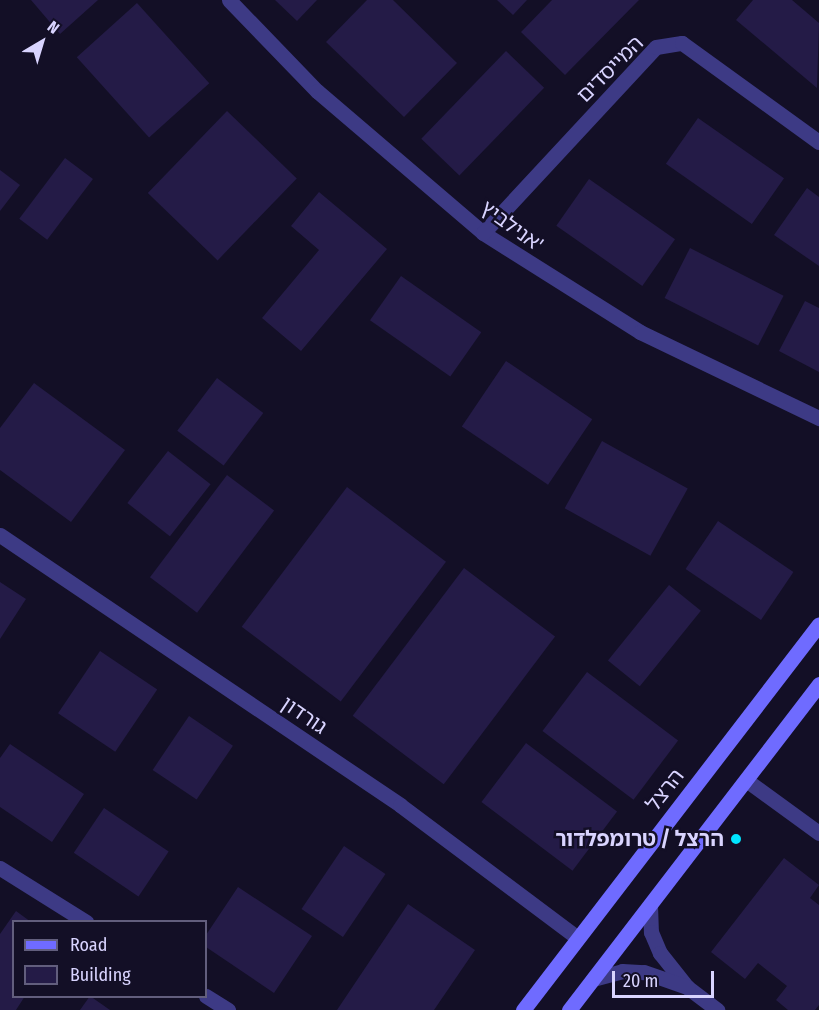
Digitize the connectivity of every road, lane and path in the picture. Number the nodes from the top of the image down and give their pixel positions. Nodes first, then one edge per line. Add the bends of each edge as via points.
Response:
1 (230, 0) edge
2 (819, 142) edge
3 (483, 233) junction
4 (819, 418) edge
5 (0, 535) edge
6 (819, 624) edge
7 (819, 684) edge
8 (746, 780) junction
9 (819, 833) edge
10 (0, 868) edge
11 (650, 905) junction
12 (84, 920) edge
13 (578, 938) junction
14 (593, 979) junction
15 (687, 987) junction
16 (207, 997) edge
17 (228, 1010) edge
18 (523, 1010) edge
19 (569, 1010) edge
20 (717, 1010) edge

1 - 3 street, אנילביץ' via 317,91
2 - 3 street, המייסדים via 682,43 656,47
3 - 4 street, אנילביץ' via 640,332
5 - 13 street, גורדון via 400,805
6 - 13 street, הרצל
7 - 8 street
8 - 9 street
8 - 11 street
10 - 12 street
11 - 14 street
11 - 15 street via 651,932 660,953
13 - 18 street, הרצל
14 - 15 street via 622,971 644,972
14 - 19 street
15 - 20 street
16 - 17 street

